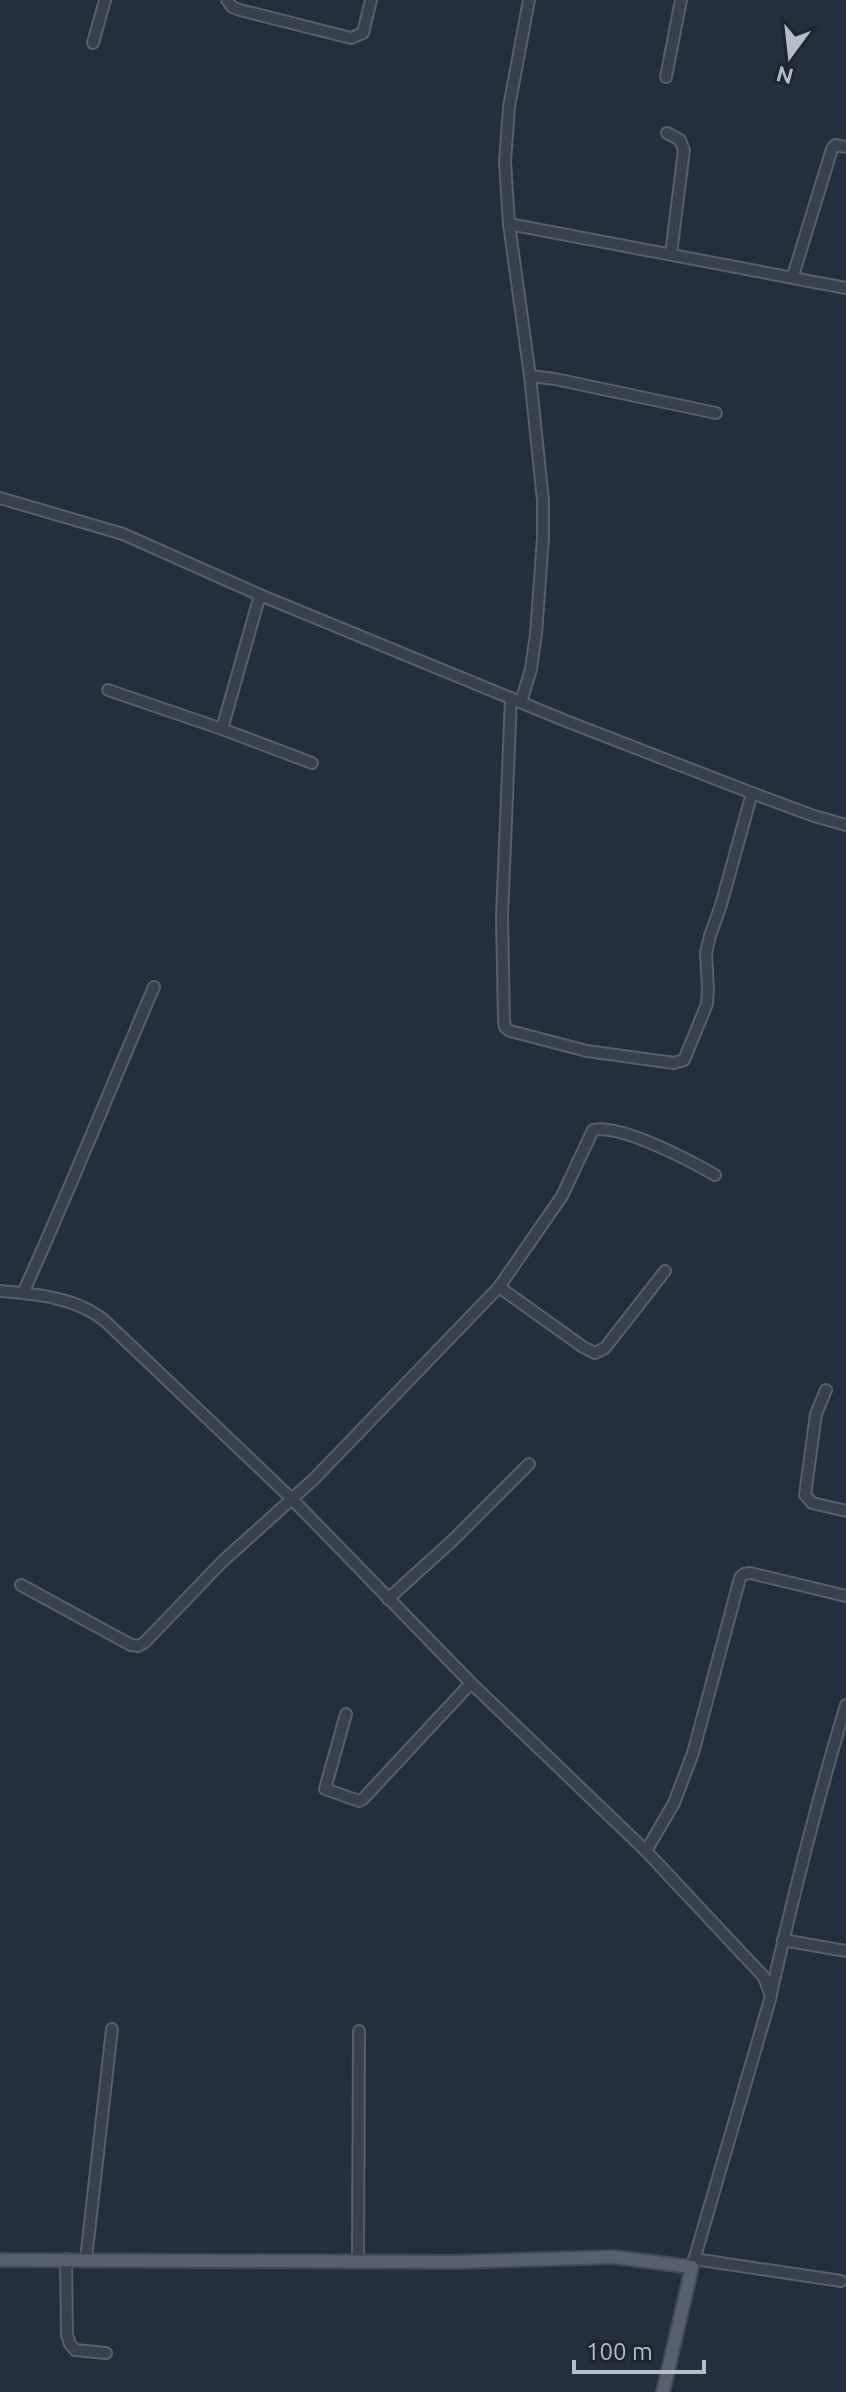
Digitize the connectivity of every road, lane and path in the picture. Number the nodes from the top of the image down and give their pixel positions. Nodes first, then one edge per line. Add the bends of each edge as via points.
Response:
1 (105, 0) edge
2 (227, 0) edge
3 (371, 0) edge
4 (529, 0) edge
5 (681, 0) edge
6 (93, 43) dead end
7 (666, 77) dead end
8 (667, 133) dead end
9 (846, 147) edge
10 (509, 224) junction
11 (671, 254) junction
12 (793, 276) junction
13 (846, 288) edge
14 (530, 376) junction
15 (716, 413) dead end
16 (0, 498) edge
17 (260, 595) junction
18 (108, 690) dead end
19 (516, 700) junction
20 (222, 729) junction
21 (312, 763) dead end
22 (752, 793) junction
23 (846, 825) edge
24 (154, 987) dead end
25 (715, 1175) dead end
26 (665, 1271) dead end
27 (499, 1287) junction
28 (0, 1291) edge
29 (23, 1293) junction
30 (826, 1390) dead end
31 (529, 1464) dead end
32 (291, 1498) junction
33 (846, 1511) edge
34 (21, 1585) dead end
35 (846, 1596) edge
36 (388, 1599) junction
37 (471, 1683) junction
38 (846, 1705) edge
39 (346, 1714) dead end
40 (646, 1851) junction
41 (783, 1940) junction
42 (846, 1951) edge
43 (771, 1996) junction
44 (112, 2029) dead end
45 (359, 2031) dead end
46 (66, 2259) junction
47 (86, 2259) junction
48 (0, 2260) edge
49 (358, 2262) junction
50 (693, 2263) junction
51 (841, 2281) dead end
52 (106, 2353) dead end
53 (663, 2392) edge

1 - 6 street
2 - 3 street via 240,10 351,38 363,33
4 - 10 street via 507,127
5 - 7 street
8 - 11 street via 680,140 684,150
9 - 12 street via 832,149
10 - 11 street
10 - 14 street
11 - 12 street
12 - 13 street
14 - 15 street
14 - 19 street via 543,538 531,669
16 - 17 street via 123,534
17 - 19 street
17 - 20 street
18 - 20 street
19 - 22 street
19 - 22 street via 502,917 504,1021 510,1031 587,1051 684,1060 707,1004 706,953
20 - 21 street
22 - 23 street
24 - 29 street
25 - 27 street via 621,1132 593,1130 562,1196
26 - 27 street via 605,1348 595,1353
27 - 32 street
28 - 29 street
29 - 32 street via 67,1301 96,1314
30 - 33 street via 816,1414 805,1495 812,1503
31 - 36 street
32 - 34 street via 138,1646
32 - 36 street
35 - 40 street via 750,1573 740,1578 693,1753 674,1803
36 - 37 street
37 - 39 street via 359,1801 325,1789
37 - 40 street
38 - 41 street
40 - 43 street via 758,1970
41 - 42 street
41 - 43 street
43 - 50 street
44 - 47 street
45 - 49 street
46 - 47 main road
46 - 48 main road
46 - 52 street via 70,2344 75,2350
47 - 49 main road
49 - 50 main road via 614,2257
50 - 51 street
50 - 53 main road

